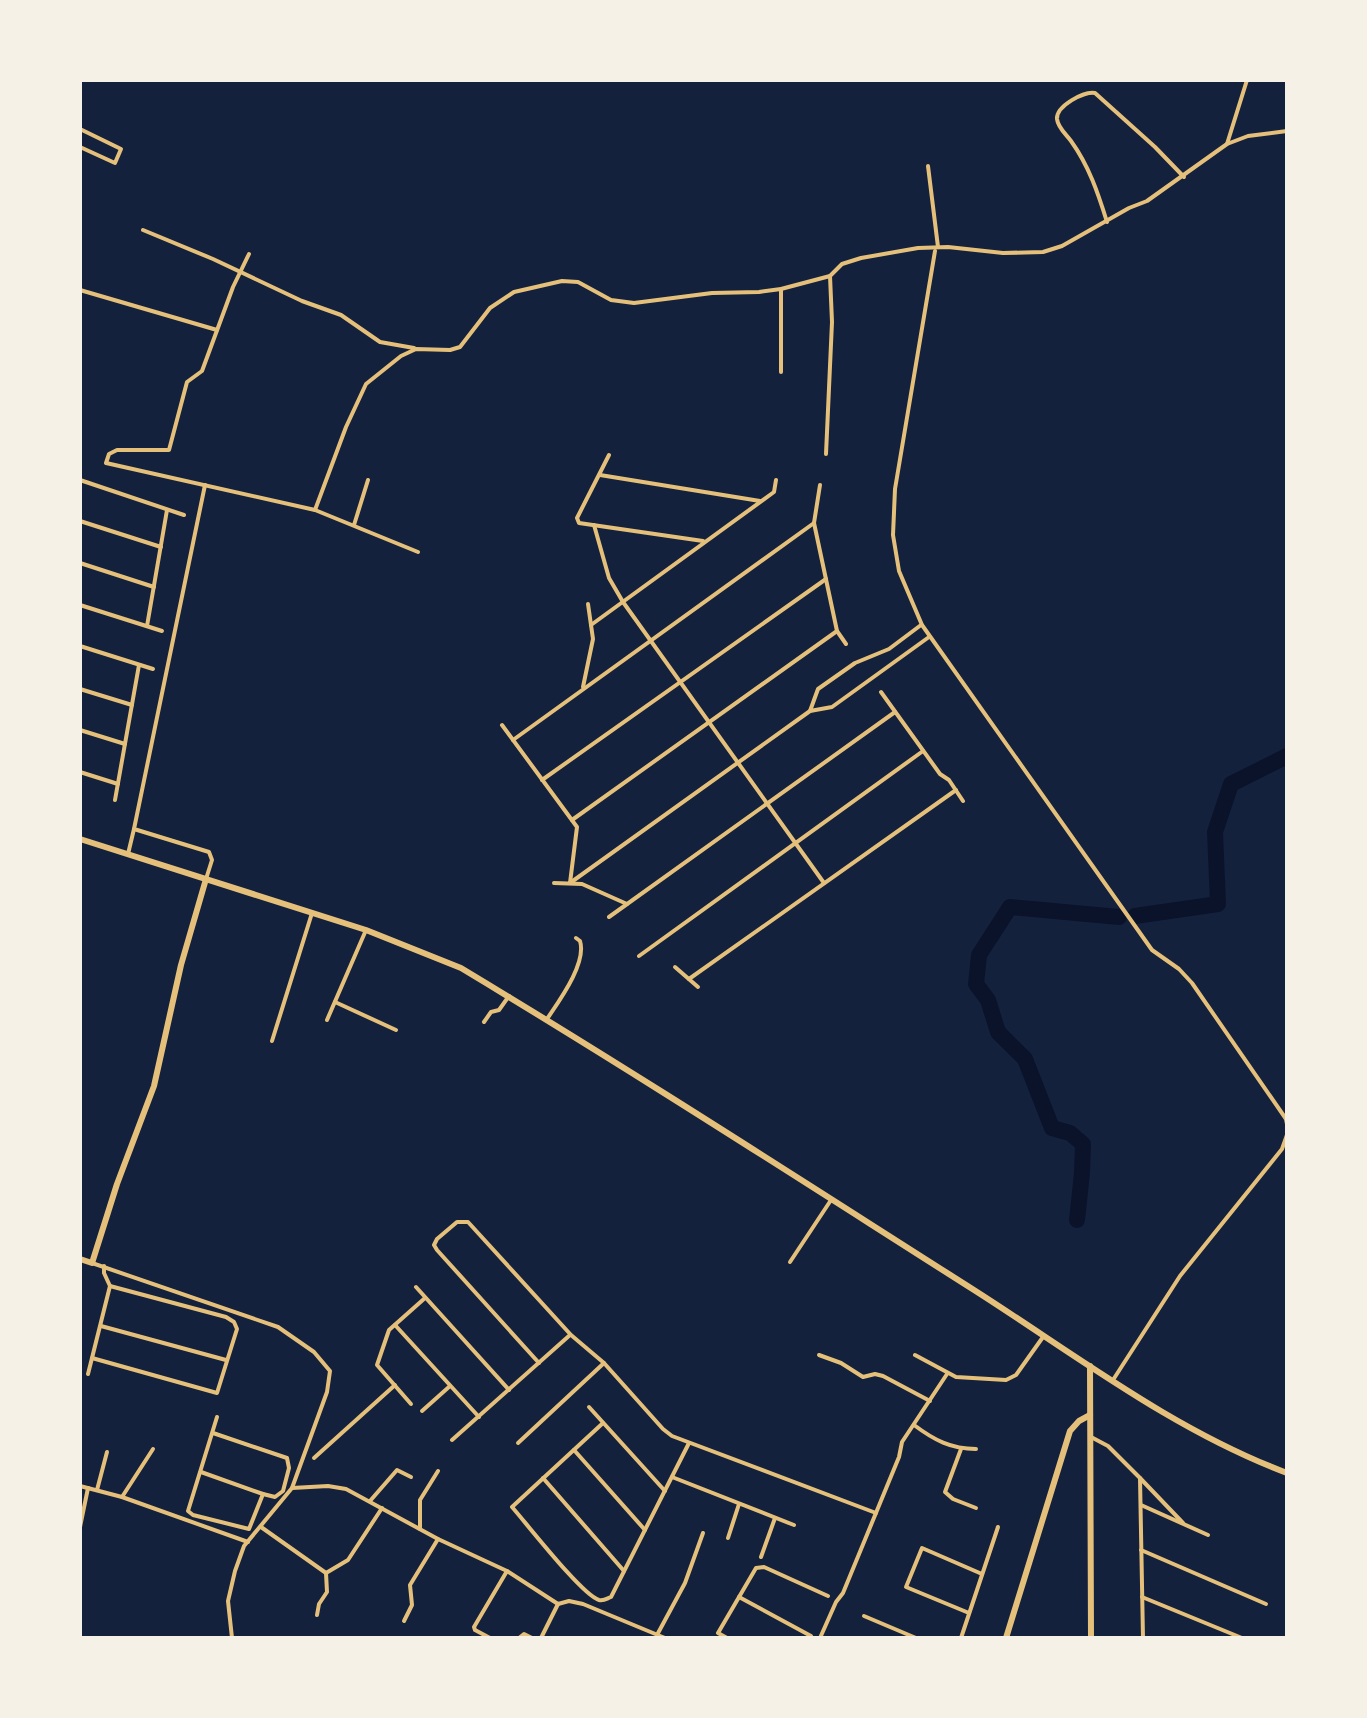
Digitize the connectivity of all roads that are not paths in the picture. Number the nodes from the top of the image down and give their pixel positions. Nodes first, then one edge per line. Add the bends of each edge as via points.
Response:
1 (1247, 80) edge
2 (80, 129) edge
3 (1287, 131) edge
4 (1227, 144) junction
5 (81, 149) edge
6 (928, 166) dead end
7 (1184, 177) junction
8 (1107, 222) junction
9 (143, 230) dead end
10 (937, 249) junction
11 (249, 254) dead end
12 (240, 271) junction
13 (830, 276) junction
14 (781, 289) junction
15 (80, 290) edge
16 (217, 330) junction
17 (416, 349) junction
18 (781, 372) dead end
19 (826, 454) dead end
20 (609, 455) dead end
21 (600, 475) junction
22 (80, 480) edge
23 (368, 480) dead end
24 (776, 480) dead end
25 (205, 485) junction
26 (820, 485) dead end
27 (762, 501) junction
28 (167, 510) junction
29 (315, 510) junction
30 (184, 515) dead end
31 (80, 521) edge
32 (814, 523) junction
33 (354, 525) junction
34 (594, 525) junction
35 (705, 542) junction
36 (161, 547) junction
37 (418, 552) dead end
38 (80, 563) edge
39 (826, 579) junction
40 (154, 587) junction
41 (623, 602) junction
42 (588, 604) dead end
43 (80, 605) edge
44 (591, 625) junction
45 (922, 625) junction
46 (147, 626) junction
47 (162, 631) dead end
48 (837, 631) junction
49 (930, 636) junction
50 (651, 640) junction
51 (846, 644) dead end
52 (80, 646) edge
53 (139, 665) junction
54 (153, 669) dead end
55 (680, 682) junction
56 (80, 689) edge
57 (583, 690) junction
58 (881, 692) dead end
59 (132, 705) junction
60 (810, 711) junction
61 (895, 712) junction
62 (709, 722) junction
63 (502, 725) dead end
64 (80, 730) edge
65 (513, 740) junction
66 (125, 744) junction
67 (923, 751) junction
68 (738, 763) junction
69 (80, 772) edge
70 (542, 780) junction
71 (118, 784) junction
72 (956, 790) junction
73 (115, 800) dead end
74 (963, 801) dead end
75 (767, 804) junction
76 (572, 820) junction
77 (134, 829) junction
78 (80, 839) edge
79 (796, 843) junction
80 (128, 854) junction
81 (206, 879) junction
82 (554, 883) dead end
83 (570, 883) junction
84 (824, 883) junction
85 (627, 904) junction
86 (312, 913) junction
87 (609, 917) dead end
88 (366, 930) junction
89 (576, 938) dead end
90 (639, 956) dead end
91 (675, 967) dead end
92 (689, 979) junction
93 (698, 987) dead end
94 (509, 996) junction
95 (335, 1002) junction
96 (327, 1020) dead end
97 (546, 1021) junction
98 (484, 1022) dead end
99 (396, 1030) dead end
100 (272, 1041) dead end
101 (1287, 1124) edge
102 (1287, 1135) edge
103 (831, 1200) junction
104 (80, 1259) edge
105 (790, 1262) dead end
106 (92, 1263) junction
107 (104, 1266) junction
108 (110, 1286) junction
109 (416, 1287) dead end
110 (425, 1298) junction
111 (395, 1325) junction
112 (101, 1326) junction
113 (571, 1335) junction
114 (1045, 1335) junction
115 (819, 1355) dead end
116 (915, 1355) dead end
117 (92, 1358) junction
118 (227, 1361) junction
119 (539, 1363) junction
120 (604, 1363) junction
121 (1090, 1365) junction
122 (88, 1374) dead end
123 (947, 1374) junction
124 (1113, 1380) junction
125 (395, 1385) junction
126 (450, 1385) junction
127 (509, 1390) junction
128 (930, 1401) junction
129 (411, 1404) dead end
130 (589, 1407) dead end
131 (422, 1411) dead end
132 (1090, 1415) junction
133 (217, 1417) dead end
134 (479, 1417) junction
135 (603, 1423) junction
136 (914, 1425) junction
137 (213, 1433) junction
138 (1091, 1437) junction
139 (452, 1440) dead end
140 (689, 1442) junction
141 (518, 1443) dead end
142 (153, 1449) dead end
143 (961, 1449) junction
144 (976, 1449) dead end
145 (574, 1450) junction
146 (107, 1452) dead end
147 (314, 1458) dead end
148 (438, 1471) dead end
149 (201, 1472) junction
150 (1287, 1473) edge
151 (411, 1477) dead end
152 (672, 1477) junction
153 (543, 1478) junction
154 (1140, 1478) junction
155 (80, 1486) edge
156 (88, 1488) junction
157 (292, 1488) junction
158 (97, 1490) junction
159 (665, 1491) junction
160 (263, 1494) junction
161 (122, 1497) junction
162 (370, 1501) junction
163 (739, 1504) junction
164 (1140, 1505) junction
165 (382, 1508) junction
166 (976, 1508) dead end
167 (876, 1513) junction
168 (775, 1517) junction
169 (794, 1525) dead end
170 (1185, 1525) junction
171 (80, 1527) edge
172 (261, 1527) junction
173 (998, 1527) dead end
174 (249, 1529) junction
175 (420, 1529) junction
176 (645, 1530) junction
177 (703, 1533) dead end
178 (1208, 1535) dead end
179 (253, 1536) junction
180 (728, 1538) dead end
181 (438, 1539) junction
182 (248, 1542) junction
183 (1141, 1550) junction
184 (761, 1557) dead end
185 (507, 1571) junction
186 (624, 1571) junction
187 (326, 1573) junction
188 (982, 1574) junction
189 (828, 1596) dead end
190 (739, 1597) junction
191 (1142, 1597) junction
192 (558, 1604) junction
193 (1266, 1604) dead end
194 (969, 1613) junction
195 (317, 1615) dead end
196 (864, 1616) dead end
197 (404, 1621) dead end
198 (657, 1635) junction
199 (811, 1636) dead end
200 (232, 1638) edge
201 (490, 1638) edge
202 (519, 1638) edge
203 (532, 1638) edge
204 (541, 1638) edge
205 (665, 1638) edge
206 (727, 1638) edge
207 (820, 1638) edge
208 (916, 1638) edge
209 (961, 1638) edge
210 (1006, 1638) edge
211 (1091, 1638) edge
212 (1143, 1638) edge
213 (1242, 1638) edge

1 - 4 street
2 - 5 street via 121,149 115,163
3 - 4 street
4 - 7 street
6 - 10 street
7 - 8 street
7 - 8 street via 1095,93 1083,94 1057,117 1086,164
8 - 10 street via 1043,252
9 - 12 street
10 - 13 street via 861,258 842,264
10 - 45 street via 895,489 893,535 899,571
11 - 12 street
12 - 16 street
12 - 17 street via 347,318 380,342
13 - 14 street
13 - 19 street
14 - 17 street via 634,303 562,281 502,298 460,347
14 - 18 street
15 - 16 street
16 - 25 street via 201,372 187,382 169,450 117,450 106,463
17 - 29 street via 366,384
20 - 21 street
21 - 27 street
21 - 34 street via 577,518
22 - 28 street
23 - 33 street
24 - 27 street via 774,492
25 - 29 street
25 - 77 street
26 - 32 street
27 - 35 street
28 - 30 street
28 - 36 street
29 - 33 street
31 - 36 street
32 - 39 street
32 - 50 street
33 - 37 street
34 - 35 street
34 - 41 street via 609,578
35 - 41 street
36 - 40 street
38 - 40 street
39 - 48 street
39 - 55 street
40 - 46 street
41 - 44 street
41 - 50 street
42 - 44 street
43 - 46 street
44 - 57 street
45 - 49 street
45 - 60 street via 818,689
46 - 47 street
48 - 51 street
48 - 62 street
49 - 60 street via 832,707
49 - 101 street via 1152,950 1192,983
50 - 55 street
50 - 57 street
52 - 53 street
53 - 54 street
53 - 59 street
55 - 62 street
55 - 70 street
56 - 59 street
57 - 65 street
58 - 61 street
59 - 66 street
60 - 68 street
61 - 67 street
61 - 75 street
62 - 68 street
62 - 76 street
63 - 65 street
64 - 66 street
65 - 70 street
66 - 71 street
67 - 72 street
67 - 79 street
68 - 75 street
68 - 83 street
69 - 71 street
70 - 76 street
71 - 73 street
72 - 74 street
72 - 84 street
75 - 79 street
75 - 85 street
76 - 83 street via 577,827
77 - 80 street
77 - 81 street via 209,852
78 - 80 street
79 - 84 street
79 - 90 street
80 - 81 street
81 - 86 street
81 - 106 street via 154,1086
82 - 83 street
83 - 85 street
84 - 92 street
85 - 87 street
86 - 88 street
86 - 100 street
88 - 94 street via 461,968
88 - 95 street
89 - 97 street via 582,948 577,965
91 - 92 street
92 - 93 street
94 - 97 street
94 - 98 street
95 - 96 street
95 - 99 street
97 - 103 street
102 - 124 street via 1282,1149 1180,1276
103 - 105 street
103 - 114 street
104 - 106 street
106 - 107 street
107 - 108 street
107 - 157 street via 278,1327 314,1352 330,1371 327,1392
108 - 112 street
108 - 118 street via 234,1322 237,1329
109 - 110 street
110 - 111 street
110 - 127 street
111 - 125 street via 377,1365
111 - 126 street
112 - 117 street
112 - 118 street
113 - 119 street
113 - 119 street via 468,1222 457,1222 437,1239 437,1250
113 - 120 street
114 - 121 street
114 - 123 street via 1012,1378 988,1381
115 - 128 street via 863,1377 883,1376
116 - 123 street
117 - 118 street via 215,1393
117 - 122 street
119 - 127 street
120 - 140 street via 663,1429
120 - 141 street
121 - 124 street
121 - 132 street
123 - 128 street
124 - 150 street via 1222,1446
125 - 129 street
125 - 147 street
126 - 131 street
126 - 134 street
127 - 134 street
128 - 136 street
130 - 135 street
132 - 138 street
132 - 210 street via 1070,1431
133 - 137 street
134 - 139 street
135 - 145 street
135 - 159 street
136 - 143 street
136 - 167 street via 902,1442
137 - 149 street
137 - 160 street via 287,1458 283,1491 275,1497
138 - 154 street via 1108,1446
138 - 211 street
140 - 152 street
140 - 167 street
142 - 161 street
143 - 144 street
143 - 166 street via 945,1492
145 - 153 street
145 - 176 street
146 - 158 street
148 - 175 street via 420,1500
149 - 160 street
149 - 174 street via 189,1512
151 - 162 street via 397,1470
152 - 159 street
152 - 163 street
153 - 186 street
153 - 186 street via 512,1507 597,1599 611,1597
154 - 164 street
154 - 170 street
155 - 156 street
156 - 158 street
156 - 171 street
157 - 162 street via 338,1486
157 - 172 street
158 - 161 street
159 - 176 street
160 - 174 street
161 - 182 street
162 - 165 street
163 - 168 street
163 - 180 street
164 - 170 street
164 - 183 street
165 - 175 street
165 - 187 street via 348,1560
167 - 207 street
168 - 169 street
168 - 184 street
170 - 178 street
172 - 179 street
172 - 187 street
173 - 188 street
174 - 179 street
175 - 181 street
176 - 186 street
177 - 198 street via 685,1583
179 - 182 street
181 - 185 street
181 - 197 street via 410,1585 412,1605
182 - 200 street via 228,1601
183 - 191 street
183 - 193 street
185 - 192 street
185 - 201 street via 474,1627
187 - 195 street via 327,1592
188 - 194 street
188 - 194 street via 922,1548 906,1587
189 - 190 street via 761,1566
190 - 199 street
190 - 206 street via 718,1633
191 - 212 street
191 - 213 street
192 - 198 street via 583,1604
192 - 204 street
194 - 209 street
196 - 208 street
198 - 205 street
202 - 203 street

